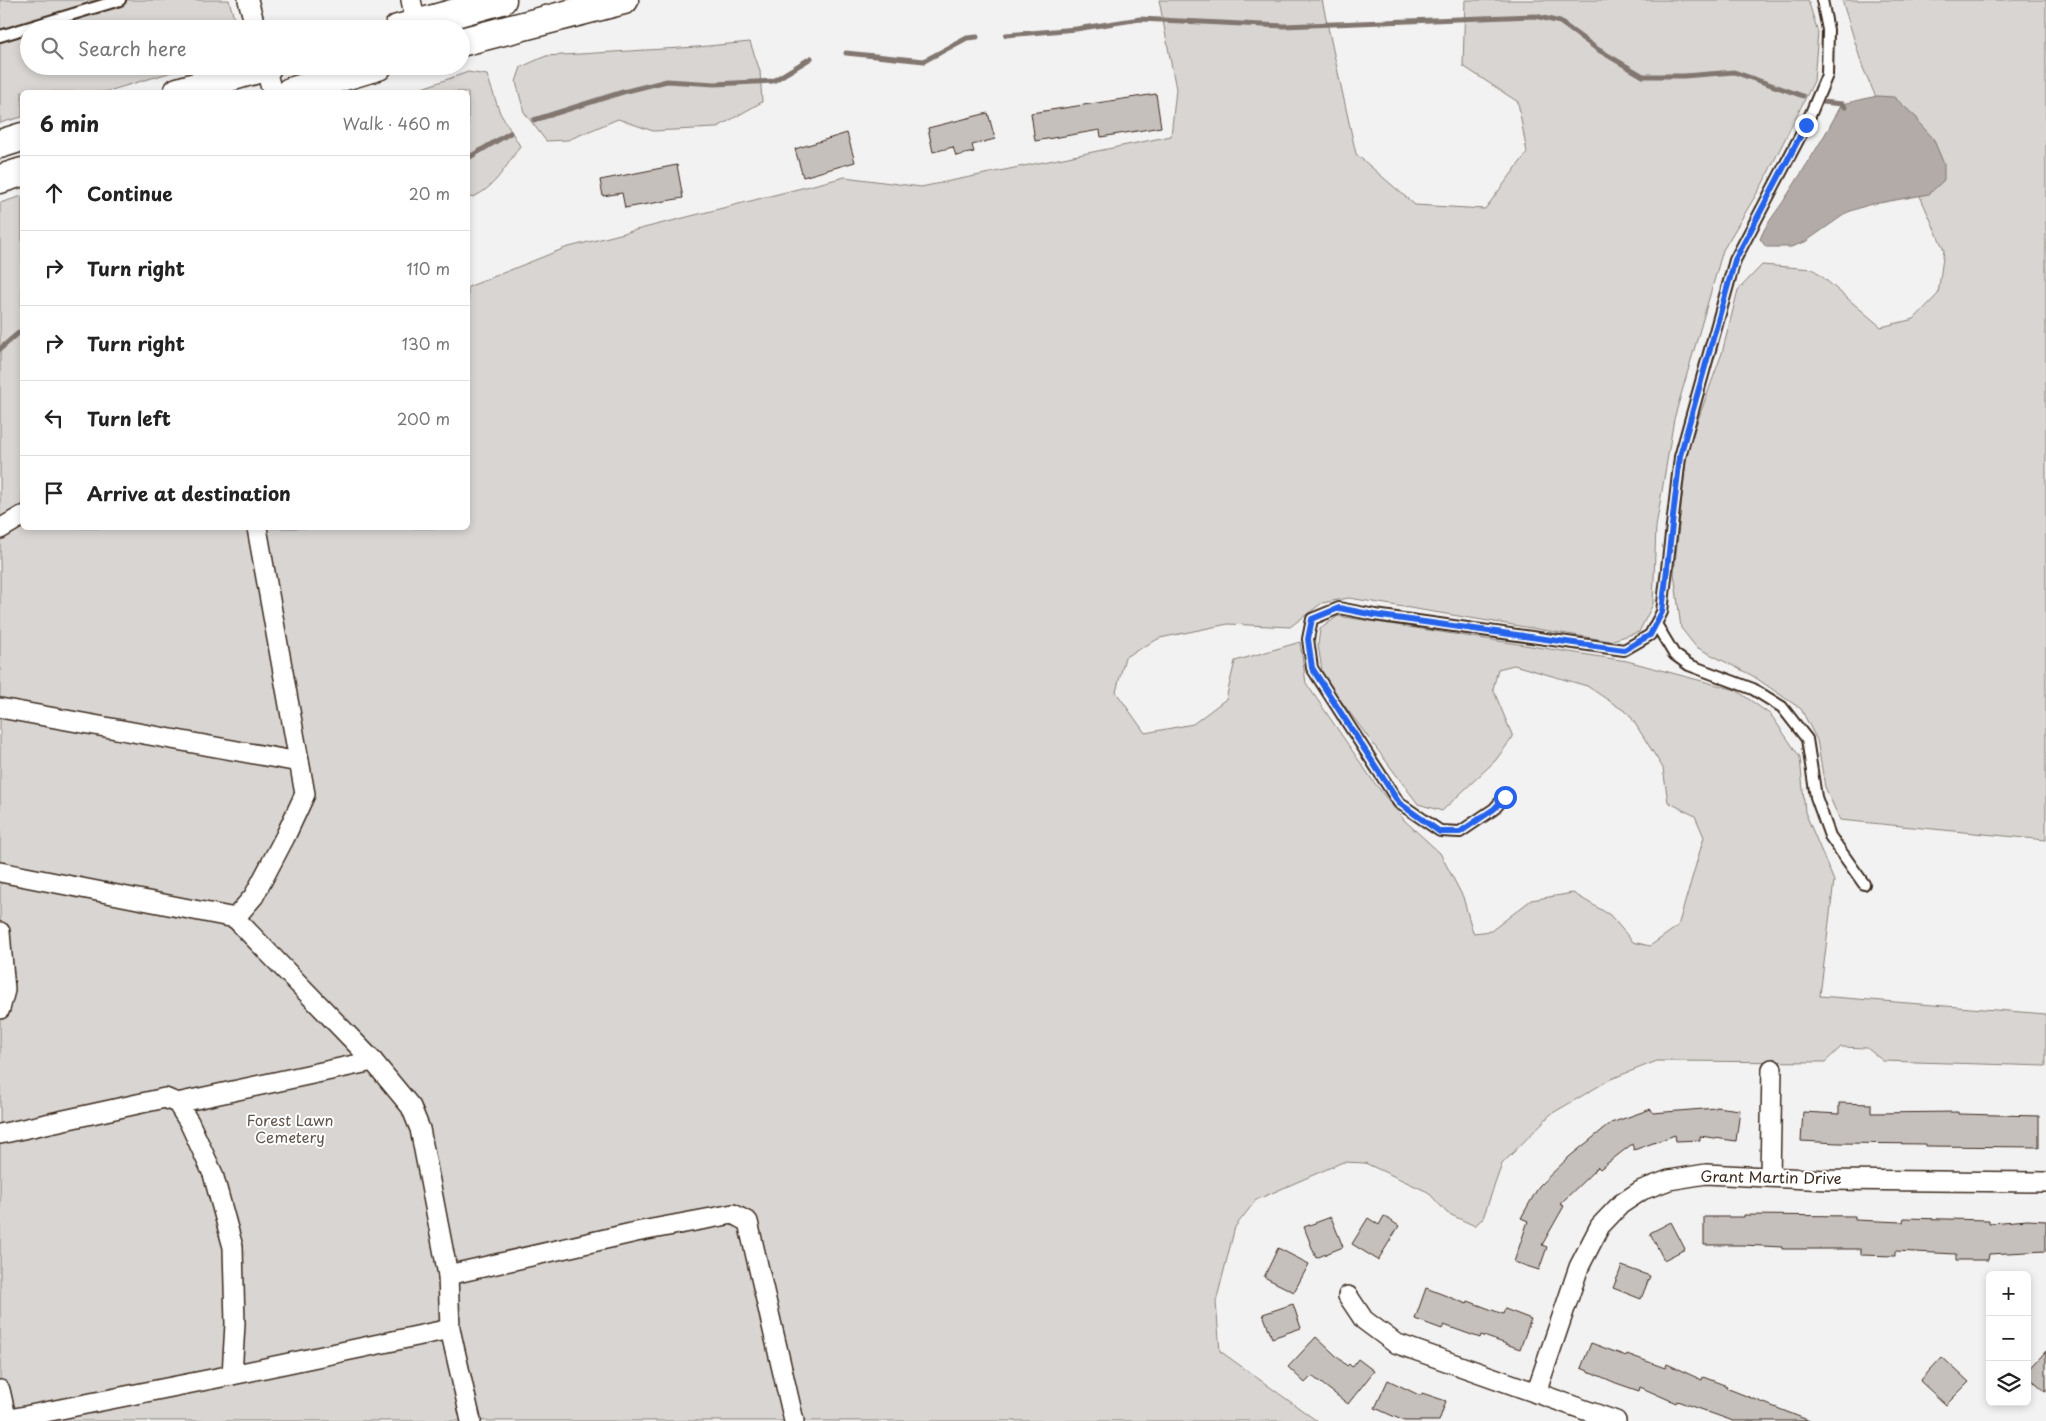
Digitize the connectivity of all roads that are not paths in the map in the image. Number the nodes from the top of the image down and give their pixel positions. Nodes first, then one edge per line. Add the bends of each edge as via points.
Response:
1 (120, 0) edge
2 (248, 0) edge
3 (502, 0) edge
4 (624, 0) edge
5 (1822, 0) edge
6 (408, 17) edge
7 (53, 20) edge
8 (254, 20) edge
9 (20, 30) edge
10 (0, 36) edge
11 (470, 40) edge
12 (258, 75) edge
13 (348, 75) edge
14 (187, 90) edge
15 (297, 90) edge
16 (20, 139) edge
17 (0, 144) edge
18 (20, 173) edge
19 (0, 179) edge
20 (20, 517) edge
21 (0, 529) edge
22 (257, 530) edge
23 (1656, 624) junction
24 (0, 708) edge
25 (299, 762) junction
26 (1505, 797) dead end
27 (0, 872) edge
28 (1864, 884) dead end
29 (235, 918) junction
30 (0, 932) edge
31 (0, 1009) edge
32 (373, 1062) junction
33 (1772, 1069) dead end
34 (177, 1103) junction
35 (0, 1134) edge
36 (1770, 1178) junction
37 (2046, 1182) edge
38 (448, 1275) junction
39 (1348, 1296) dead end
40 (450, 1329) junction
41 (232, 1375) junction
42 (0, 1390) edge
43 (1536, 1393) junction
44 (4, 1420) edge
45 (471, 1421) edge
46 (794, 1421) edge
47 (1616, 1421) edge

1 - 7 lane
2 - 8 street
3 - 6 main road
4 - 11 main road
5 - 23 lane via 1828,30 1827,76 1806,125 1735,260 1680,456 1662,612
9 - 10 lane
12 - 14 main road
13 - 15 main road
16 - 17 main road
18 - 19 main road
20 - 21 street
22 - 25 street
23 - 26 lane via 1650,635 1624,650 1339,608 1312,619 1308,639 1312,668 1399,803 1440,832 1460,832 1494,809
23 - 28 lane via 1674,654 1689,665 1752,689 1782,707 1807,739 1816,797 1830,836
24 - 25 street
25 - 29 street via 305,794 254,896
27 - 29 street
29 - 32 street
30 - 31 street via 5,990
32 - 34 street
32 - 38 street via 411,1107 420,1129
33 - 36 street
34 - 35 street via 164,1098
34 - 41 street via 190,1122 212,1174 232,1247 235,1324
36 - 37 street, Grant Martin Drive
36 - 43 street, Grant Martin Drive via 1706,1174 1669,1180 1642,1190 1621,1204 1600,1226 1578,1267
38 - 40 street
38 - 46 street via 636,1232 733,1214 748,1222
39 - 43 street via 1364,1320 1395,1343
40 - 41 street
40 - 45 street
41 - 44 street
42 - 44 street
43 - 47 street

